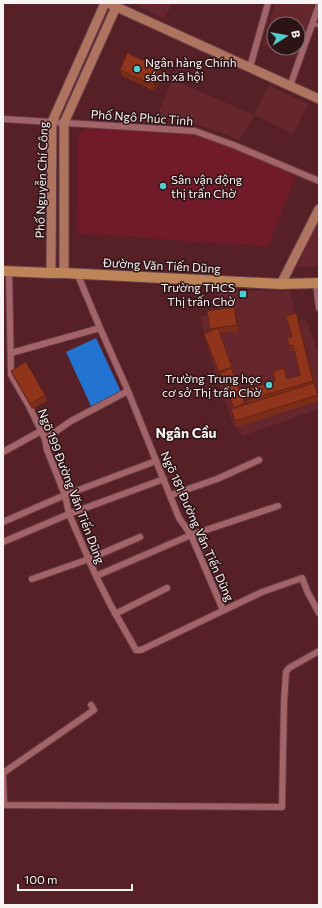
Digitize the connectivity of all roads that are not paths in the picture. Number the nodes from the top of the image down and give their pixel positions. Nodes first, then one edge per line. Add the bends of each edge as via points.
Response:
1 (268, 3) edge
2 (110, 4) edge
3 (319, 6) edge
4 (312, 23) junction
5 (319, 26) edge
6 (250, 67) junction
7 (290, 86) junction
8 (319, 99) edge
9 (3, 119) edge
10 (52, 122) junction
11 (64, 123) junction
12 (319, 181) edge
13 (319, 209) edge
14 (6, 271) edge
15 (51, 273) junction
16 (64, 273) junction
17 (77, 274) junction
18 (317, 283) edge
19 (281, 284) junction
20 (319, 308) edge
21 (100, 328) junction
22 (11, 353) junction
23 (128, 391) junction
24 (41, 431) junction
25 (45, 439) junction
26 (3, 452) edge
27 (156, 460) junction
28 (259, 460) dead end
29 (164, 479) junction
30 (171, 494) junction
31 (65, 496) junction
32 (278, 506) dead end
33 (69, 514) junction
34 (3, 522) edge
35 (191, 535) junction
36 (140, 537) dead end
37 (3, 542) edge
38 (89, 558) junction
39 (96, 576) junction
40 (32, 579) dead end
41 (167, 588) dead end
42 (223, 610) junction
43 (319, 613) edge
44 (115, 614) junction
45 (319, 651) edge
46 (91, 705) dead end
47 (3, 776) edge
48 (3, 804) edge

1 - 6 street
2 - 6 street
2 - 10 street, Phố Nguyễn Chí Công
2 - 11 street, Phố Nguyễn Chí Công
3 - 4 street
4 - 5 lane
4 - 7 street
6 - 7 street
7 - 8 street
9 - 10 street, Phố Ngô Phúc Tinh
10 - 11 street, Phố Ngô Phúc Tinh
10 - 15 street, Phố Nguyễn Chí Công
11 - 12 street, Phố Ngô Phúc Tinh via 195,131
11 - 16 street, Phố Nguyễn Chí Công
13 - 19 street
14 - 15 main road, Đường Văn Tiến Dũng
14 - 22 street, Ngõ 199 Đường Văn Tiến Dũng
15 - 16 main road, Đường Văn Tiến Dũng
16 - 17 main road, Đường Văn Tiến Dũng
17 - 19 main road, Đường Văn Tiến Dũng
17 - 21 street, Ngõ 181 Đường Văn Tiến Dũng
18 - 19 main road, Đường Văn Tiến Dũng
18 - 20 street
21 - 22 street
21 - 23 street, Ngõ 181 Đường Văn Tiến Dũng
22 - 24 street, Ngõ 199 Đường Văn Tiến Dũng via 11,375
23 - 25 street via 71,421
23 - 27 street, Ngõ 181 Đường Văn Tiến Dũng
24 - 25 street, Ngõ 199 Đường Văn Tiến Dũng
24 - 26 street
25 - 31 street, Ngõ 199 Đường Văn Tiến Dũng
27 - 29 street, Ngõ 181 Đường Văn Tiến Dũng
27 - 31 street
28 - 30 street via 217,479
29 - 30 street, Ngõ 181 Đường Văn Tiến Dũng
29 - 33 street
30 - 35 street, Ngõ 181 Đường Văn Tiến Dũng via 179,518
31 - 33 street, Ngõ 199 Đường Văn Tiến Dũng
31 - 34 street
32 - 35 street
33 - 37 street
33 - 38 street, Ngõ 199 Đường Văn Tiến Dũng
35 - 39 street
35 - 42 street, Ngõ 181 Đường Văn Tiến Dũng
36 - 38 street
38 - 39 street, Ngõ 199 Đường Văn Tiến Dũng
38 - 40 street
39 - 44 street, Ngõ 199 Đường Văn Tiến Dũng
41 - 44 street
42 - 43 street via 262,592 302,578
42 - 44 street, Ngõ 199 Đường Văn Tiến Dũng via 141,650 136,650
45 - 48 street via 286,672 282,807
46 - 47 street via 94,710
47 - 48 street

